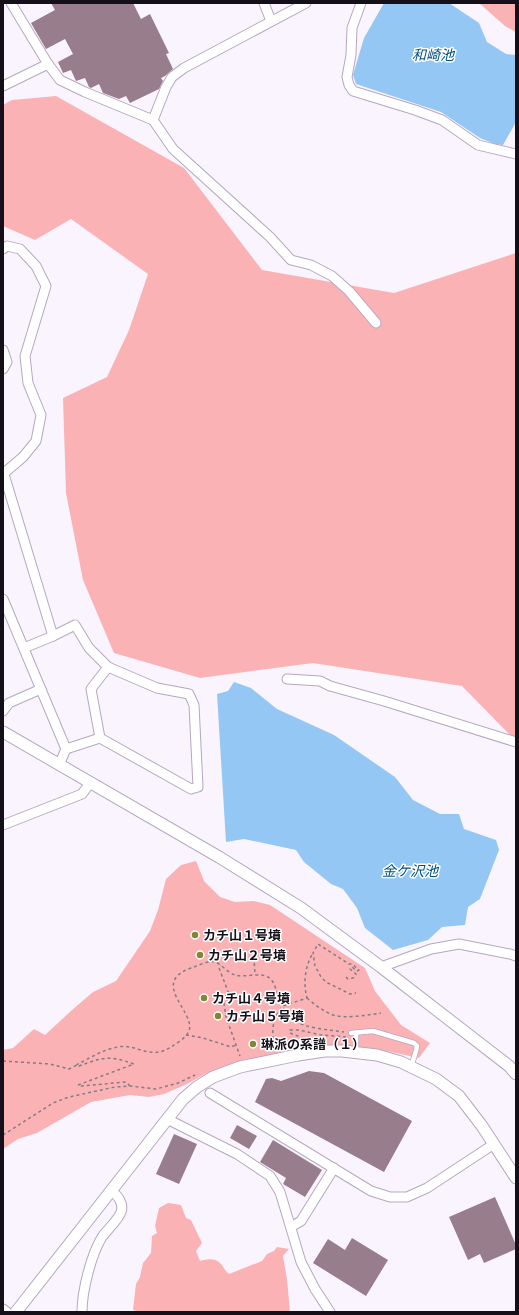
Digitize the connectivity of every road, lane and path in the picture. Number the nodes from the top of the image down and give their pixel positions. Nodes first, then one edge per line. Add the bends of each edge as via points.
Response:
1 (11, 3) edge
2 (264, 3) edge
3 (306, 3) edge
4 (361, 3) edge
5 (272, 21) junction
6 (48, 64) junction
7 (3, 86) edge
8 (153, 120) junction
9 (516, 154) edge
10 (3, 249) edge
11 (376, 323) dead end
12 (3, 350) edge
13 (3, 369) edge
14 (3, 473) edge
15 (4, 602) edge
16 (53, 636) junction
17 (24, 648) junction
18 (108, 667) junction
19 (287, 679) dead end
20 (41, 689) junction
21 (3, 712) edge
22 (3, 732) edge
23 (100, 738) junction
24 (516, 742) edge
25 (66, 749) junction
26 (59, 765) junction
27 (90, 783) junction
28 (3, 825) edge
29 (313, 953) junction
30 (516, 956) edge
31 (254, 957) dead end
32 (350, 958) dead end
33 (347, 963) junction
34 (220, 965) junction
35 (381, 967) junction
36 (255, 975) junction
37 (346, 977) dead end
38 (356, 994) dead end
39 (223, 997) junction
40 (219, 998) dead end
41 (307, 998) junction
42 (283, 1006) junction
43 (380, 1013) dead end
44 (186, 1035) junction
45 (354, 1035) junction
46 (236, 1045) junction
47 (304, 1046) dead end
48 (273, 1051) dead end
49 (356, 1052) junction
50 (241, 1057) dead end
51 (3, 1060) edge
52 (78, 1065) junction
53 (411, 1067) junction
54 (198, 1074) dead end
55 (516, 1074) edge
56 (130, 1086) junction
57 (210, 1093) dead end
58 (167, 1119) junction
59 (3, 1135) edge
60 (494, 1144) junction
61 (334, 1168) junction
62 (516, 1178) edge
63 (111, 1191) junction
64 (291, 1227) junction
65 (3, 1309) edge
66 (7, 1312) edge
67 (16, 1312) edge
68 (82, 1312) edge
69 (330, 1312) edge

1 - 6 street
2 - 5 street
3 - 5 street
4 - 9 street via 352,28 347,77 353,91 442,120 478,144
5 - 8 street via 172,77
6 - 7 street
6 - 8 street via 60,80
8 - 11 street via 173,149 291,260 311,265 332,276 349,291
10 - 14 street via 8,246 20,249 36,266 46,286 25,356 28,383 41,415 36,441 23,457
12 - 13 street via 8,362
14 - 16 street
15 - 17 street
16 - 17 street
16 - 18 street via 75,625 89,648
17 - 20 street
18 - 23 street via 91,689
18 - 23 street via 157,688 189,694 194,705 198,787 190,789
19 - 24 street via 320,681
20 - 21 street via 9,703
20 - 25 street
22 - 26 street
23 - 25 street
25 - 26 street
26 - 27 street
27 - 28 street via 82,794
27 - 35 street via 219,857 301,908
29 - 33 path via 318,944
29 - 38 path via 315,966 321,978 350,994
29 - 41 path via 305,976
30 - 35 street via 459,944 431,949
31 - 36 path
32 - 33 path
33 - 37 path via 359,970 357,972 352,967 350,969 356,974 353,978
34 - 36 path via 236,976
34 - 39 path via 229,994
34 - 44 path via 208,962 183,971 174,981 173,988 189,1023
35 - 55 street
36 - 42 path via 267,976 272,980
39 - 40 path
39 - 46 path via 226,1017
41 - 42 path
41 - 43 path via 335,1016
42 - 45 path via 298,1023
42 - 48 path via 272,1028
44 - 46 path via 231,1047
44 - 52 path via 159,1052 120,1046
45 - 47 path via 320,1035 290,1030 290,1033 305,1039
45 - 49 lane
45 - 53 lane via 373,1031 414,1043 417,1046
46 - 50 path
49 - 53 street via 377,1055
49 - 58 street via 325,1051 240,1067 213,1077 197,1087 183,1099
51 - 52 path via 50,1064 69,1069
52 - 56 path via 106,1058 134,1064 78,1085 126,1082
53 - 60 street via 436,1079 459,1096
54 - 56 path via 156,1089
56 - 59 path via 69,1096 53,1103
57 - 61 street
58 - 63 street
58 - 64 street via 237,1154 270,1176 280,1192
60 - 61 street via 427,1188 407,1197 390,1197 370,1191
60 - 62 street
61 - 64 street via 301,1221
63 - 67 street
63 - 68 street via 117,1195 121,1203 121,1211 100,1241 85,1284
64 - 69 street via 301,1262
65 - 66 street

